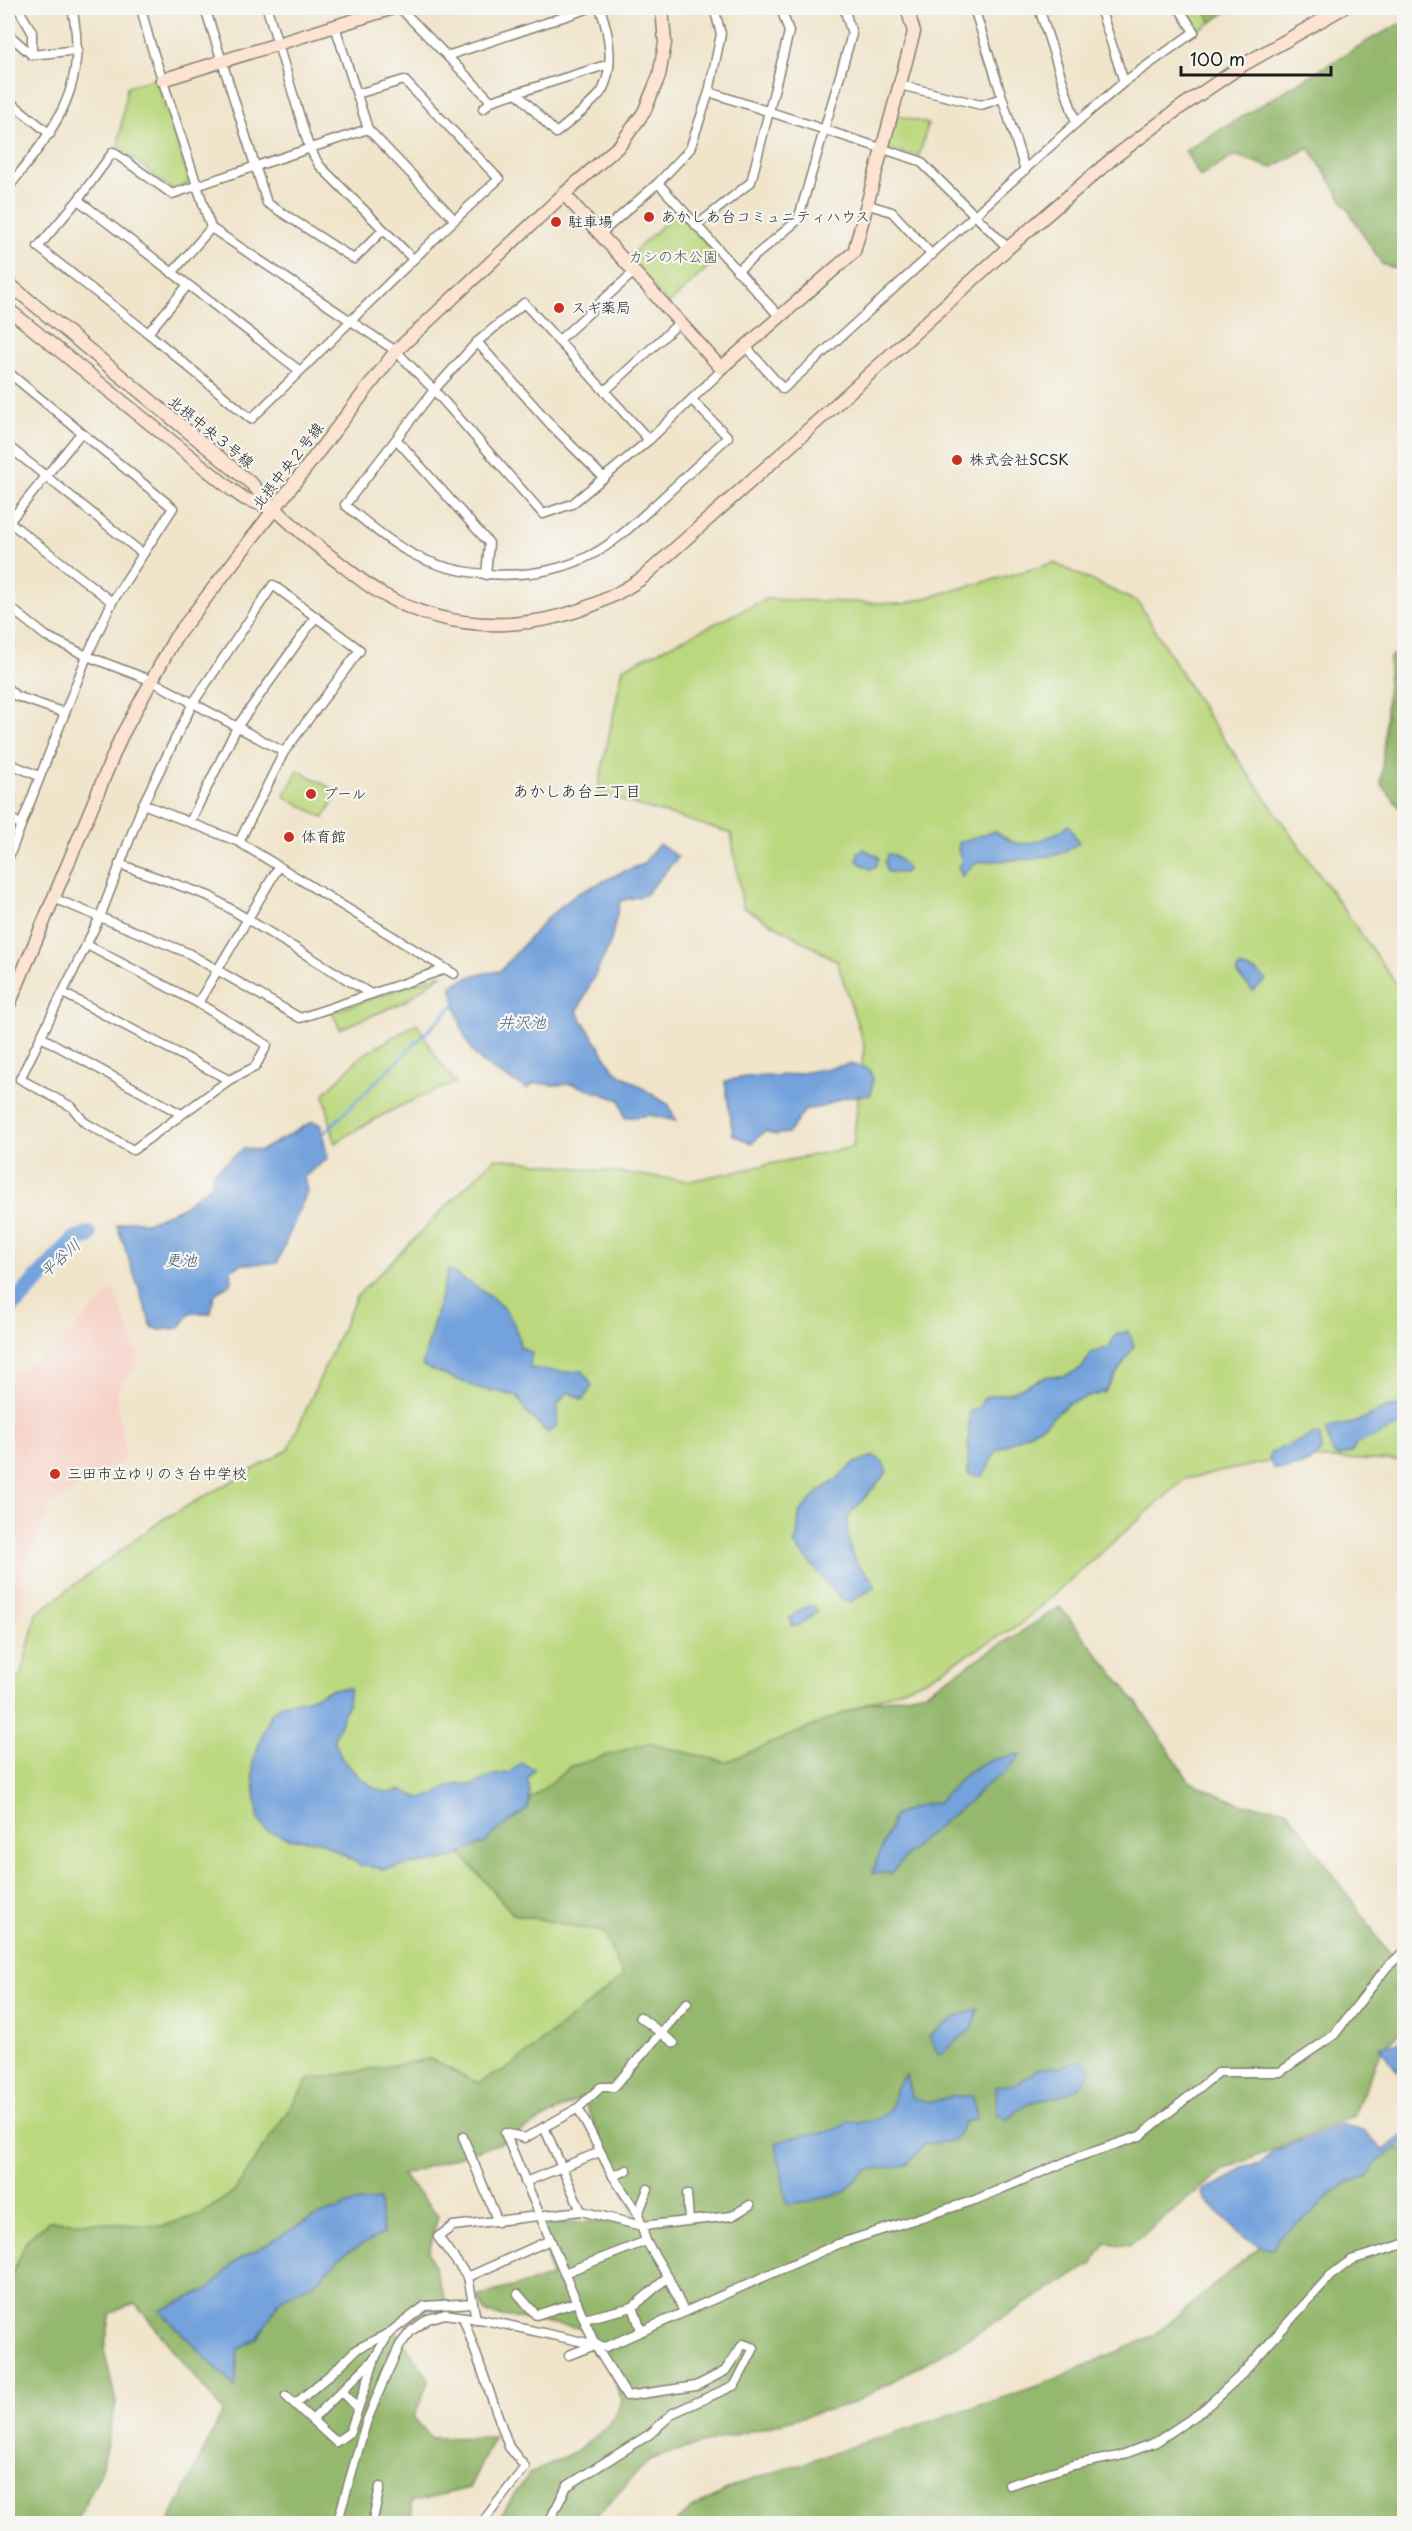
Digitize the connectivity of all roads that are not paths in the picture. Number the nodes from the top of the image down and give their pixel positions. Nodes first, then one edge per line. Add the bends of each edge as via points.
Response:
1 (18, 8) edge
2 (72, 8) edge
3 (141, 8) edge
4 (205, 8) edge
5 (267, 8) edge
6 (387, 8) edge
7 (400, 8) edge
8 (590, 8) edge
9 (600, 8) edge
10 (662, 8) edge
11 (714, 8) edge
12 (781, 8) edge
13 (844, 8) edge
14 (907, 8) edge
15 (974, 8) edge
16 (1039, 8) edge
17 (1100, 8) edge
18 (1179, 8) edge
19 (1342, 8) edge
20 (335, 26) junction
21 (8, 34) edge
22 (277, 45) junction
23 (78, 50) junction
24 (32, 55) junction
25 (447, 56) junction
26 (221, 62) junction
27 (609, 64) junction
28 (162, 80) junction
29 (1124, 82) junction
30 (900, 85) junction
31 (709, 92) junction
32 (517, 93) junction
33 (357, 94) junction
34 (1002, 98) junction
35 (8, 100) edge
36 (491, 101) junction
37 (483, 109) dead end
38 (768, 112) junction
39 (1076, 123) junction
40 (368, 129) junction
41 (824, 130) junction
42 (50, 134) junction
43 (309, 147) junction
44 (884, 149) junction
45 (254, 167) junction
46 (1025, 170) junction
47 (658, 183) junction
48 (196, 185) junction
49 (8, 188) edge
50 (564, 194) junction
51 (78, 200) junction
52 (869, 205) junction
53 (975, 215) junction
54 (454, 219) junction
55 (696, 226) junction
56 (211, 228) junction
57 (382, 230) junction
58 (600, 234) junction
59 (1008, 248) junction
60 (932, 255) junction
61 (412, 258) junction
62 (737, 271) junction
63 (634, 272) junction
64 (172, 273) junction
65 (8, 283) edge
66 (187, 286) junction
67 (8, 309) edge
68 (780, 317) junction
69 (352, 320) junction
70 (680, 322) junction
71 (148, 333) junction
72 (558, 341) junction
73 (477, 342) junction
74 (746, 347) junction
75 (396, 351) junction
76 (721, 368) junction
77 (300, 371) junction
78 (8, 372) edge
79 (434, 390) junction
80 (605, 391) junction
81 (692, 400) junction
82 (81, 433) junction
83 (397, 440) junction
84 (649, 440) junction
85 (8, 446) edge
86 (47, 476) junction
87 (604, 478) junction
88 (273, 509) junction
89 (8, 522) edge
90 (142, 553) junction
91 (486, 575) junction
92 (112, 602) junction
93 (8, 606) edge
94 (315, 618) junction
95 (87, 656) junction
96 (150, 680) junction
97 (8, 689) edge
98 (193, 703) junction
99 (65, 713) junction
100 (237, 727) junction
101 (284, 752) junction
102 (8, 763) edge
103 (39, 776) junction
104 (143, 804) junction
105 (8, 818) edge
106 (190, 822) junction
107 (21, 824) junction
108 (238, 842) junction
109 (8, 859) edge
110 (119, 864) junction
111 (278, 868) junction
112 (53, 898) junction
113 (100, 917) junction
114 (248, 918) junction
115 (87, 945) junction
116 (217, 972) junction
117 (63, 993) junction
118 (371, 994) junction
119 (198, 1004) junction
120 (8, 1007) edge
121 (41, 1037) junction
122 (229, 1080) junction
123 (181, 1114) junction
124 (1404, 1952) edge
125 (687, 2002) dead end
126 (640, 2017) dead end
127 (662, 2033) junction
128 (674, 2043) dead end
129 (578, 2108) junction
130 (543, 2127) junction
131 (464, 2138) dead end
132 (600, 2152) junction
133 (562, 2168) junction
134 (627, 2170) dead end
135 (613, 2176) junction
136 (525, 2182) junction
137 (648, 2189) dead end
138 (687, 2194) dead end
139 (750, 2205) dead end
140 (581, 2211) junction
141 (638, 2214) junction
142 (541, 2217) junction
143 (689, 2220) junction
144 (498, 2222) junction
145 (642, 2226) junction
146 (550, 2240) junction
147 (646, 2241) junction
148 (1404, 2244) edge
149 (564, 2273) junction
150 (468, 2277) junction
151 (668, 2277) junction
152 (518, 2294) dead end
153 (473, 2302) junction
154 (577, 2302) junction
155 (633, 2307) junction
156 (684, 2312) junction
157 (463, 2317) junction
158 (476, 2319) junction
159 (584, 2319) junction
160 (641, 2330) junction
161 (389, 2333) junction
162 (595, 2345) junction
163 (569, 2355) dead end
164 (376, 2356) junction
165 (342, 2391) junction
166 (286, 2396) dead end
167 (295, 2404) junction
168 (357, 2407) junction
169 (312, 2420) junction
170 (1009, 2485) dead end
171 (380, 2487) dead end
172 (337, 2523) edge
173 (372, 2523) edge
174 (481, 2523) edge
175 (548, 2523) edge

1 - 24 street via 32,32
2 - 23 street
3 - 28 street
4 - 26 street
5 - 22 street
6 - 20 street
7 - 25 street
8 - 25 street
9 - 27 street via 610,35
10 - 50 street, 北摂中央２号線 via 664,43 659,76 644,112 620,145
11 - 31 street via 722,34
12 - 38 street via 789,32
13 - 41 street via 852,33
14 - 30 street via 914,32
15 - 34 street
16 - 39 street
17 - 29 street
18 - 29 street via 1194,32
19 - 59 street via 1178,108
20 - 22 street
20 - 33 street
21 - 24 street
22 - 26 street
22 - 43 street
23 - 24 street
23 - 42 street via 75,75
25 - 36 street
26 - 28 street
26 - 45 street
27 - 32 street
27 - 32 street via 603,90 556,133
28 - 48 street
29 - 39 street
30 - 34 street via 981,105
30 - 44 street
31 - 38 street
31 - 47 street via 690,149
32 - 36 street
33 - 40 street
33 - 54 street via 404,80 499,179
34 - 46 street
35 - 42 street
36 - 37 street
38 - 41 street
38 - 55 street via 751,182
39 - 46 street
40 - 43 street
40 - 54 street
41 - 44 street
41 - 62 street via 798,220
42 - 49 street
43 - 45 street
43 - 57 street via 319,165
44 - 52 street
44 - 53 street via 920,160
45 - 48 street
45 - 57 street via 267,204 354,260
46 - 53 street
47 - 55 street
47 - 58 street
48 - 51 street via 172,195 113,152
48 - 56 street
50 - 58 street
50 - 75 street, 北摂中央２号線
51 - 64 street
51 - 71 street via 38,247
52 - 60 street via 892,212
52 - 68 street via 854,252
53 - 59 street
53 - 60 street
54 - 61 street
55 - 62 street
56 - 64 street
56 - 69 street
57 - 61 street
58 - 63 street
59 - 88 street via 661,563 620,593 572,614 496,624 467,622 407,606 381,594
60 - 74 street via 783,389
61 - 69 street
62 - 68 street
63 - 70 street
63 - 72 street
64 - 66 street
65 - 88 street, 北摂中央３号線 via 253,485
66 - 71 street
66 - 77 street
67 - 88 street, 北摂中央３号線 via 232,490
68 - 74 street
69 - 75 street
69 - 77 street
70 - 76 street
70 - 80 street
71 - 77 street via 251,418
72 - 73 street via 524,303
72 - 80 street
73 - 79 street
73 - 87 street
74 - 76 street
75 - 79 street
75 - 88 street, 北摂中央２号線
76 - 81 street
78 - 82 street
79 - 83 street
79 - 87 street via 543,514 572,504
80 - 84 street
81 - 84 street
81 - 91 street via 728,437 631,527 593,554 559,568 533,574
82 - 86 street
82 - 90 street via 173,508
83 - 91 street via 489,543
83 - 91 street via 345,505 408,552
84 - 87 street
85 - 86 street
86 - 89 street
86 - 90 street
88 - 96 street, 北摂中央２号線 via 175,638
89 - 92 street
90 - 92 street
92 - 95 street
93 - 95 street via 46,636
94 - 98 street via 273,585
94 - 100 street
94 - 101 street via 360,650
95 - 96 street
95 - 99 street
96 - 98 street
96 - 112 street, 北摂中央２号線 via 95,796
97 - 99 street via 16,696
98 - 100 street
98 - 104 street
99 - 103 street
100 - 101 street
100 - 106 street
101 - 108 street
102 - 103 street
103 - 107 street
104 - 106 street
104 - 110 street
105 - 107 street
106 - 108 street
107 - 109 street
108 - 111 street
110 - 113 street
110 - 114 street via 209,896
111 - 114 street
111 - 118 street via 450,971
112 - 113 street
112 - 120 street, 北摂中央２号線
113 - 115 street
113 - 116 street via 188,953
114 - 116 street
114 - 118 street
115 - 117 street
115 - 119 street
116 - 118 street via 300,1018
116 - 119 street
117 - 121 street
117 - 122 street
119 - 122 street via 267,1045 255,1067
121 - 123 street
121 - 123 street via 20,1079 72,1107 84,1122 134,1150
122 - 123 street
124 - 156 street via 1387,1967 1334,2035 1280,2072 1219,2072 1140,2136 975,2200 838,2244
125 - 127 street
126 - 127 street
127 - 128 street
127 - 129 street via 614,2087 601,2087
129 - 130 street
129 - 132 street
130 - 133 street
130 - 136 street via 525,2138 505,2133
131 - 144 street
132 - 133 street
132 - 135 street
133 - 136 street
133 - 140 street
134 - 135 street
135 - 141 street
136 - 142 street
137 - 141 street
138 - 143 street
139 - 143 street via 732,2216
140 - 142 street
140 - 145 street
141 - 145 street
142 - 144 street
142 - 146 street
143 - 145 street
144 - 150 street via 453,2226 438,2237
145 - 147 street
146 - 149 street
146 - 150 street
147 - 149 street
147 - 151 street
148 - 170 street via 1351,2260 1330,2276 1241,2375 1201,2412 1156,2442 1119,2456 1073,2465
149 - 154 street
150 - 153 street
151 - 155 street
151 - 156 street
152 - 154 street via 536,2315
153 - 158 street
153 - 161 street via 425,2306
154 - 159 street
155 - 159 street
155 - 160 street
156 - 160 street
157 - 158 street
157 - 172 street via 445,2314 428,2319 411,2331 400,2346 366,2423
157 - 174 street via 509,2447 525,2467
158 - 162 street
159 - 162 street
160 - 162 street via 606,2347
161 - 164 street
161 - 167 street via 357,2349
162 - 163 street
162 - 175 street via 627,2396 696,2386 725,2371 743,2343 754,2348 735,2385 673,2413 650,2434 567,2486
164 - 165 street
164 - 168 street
165 - 168 street
165 - 169 street
166 - 167 street
167 - 169 street
168 - 169 street via 350,2432 336,2442
171 - 173 street

